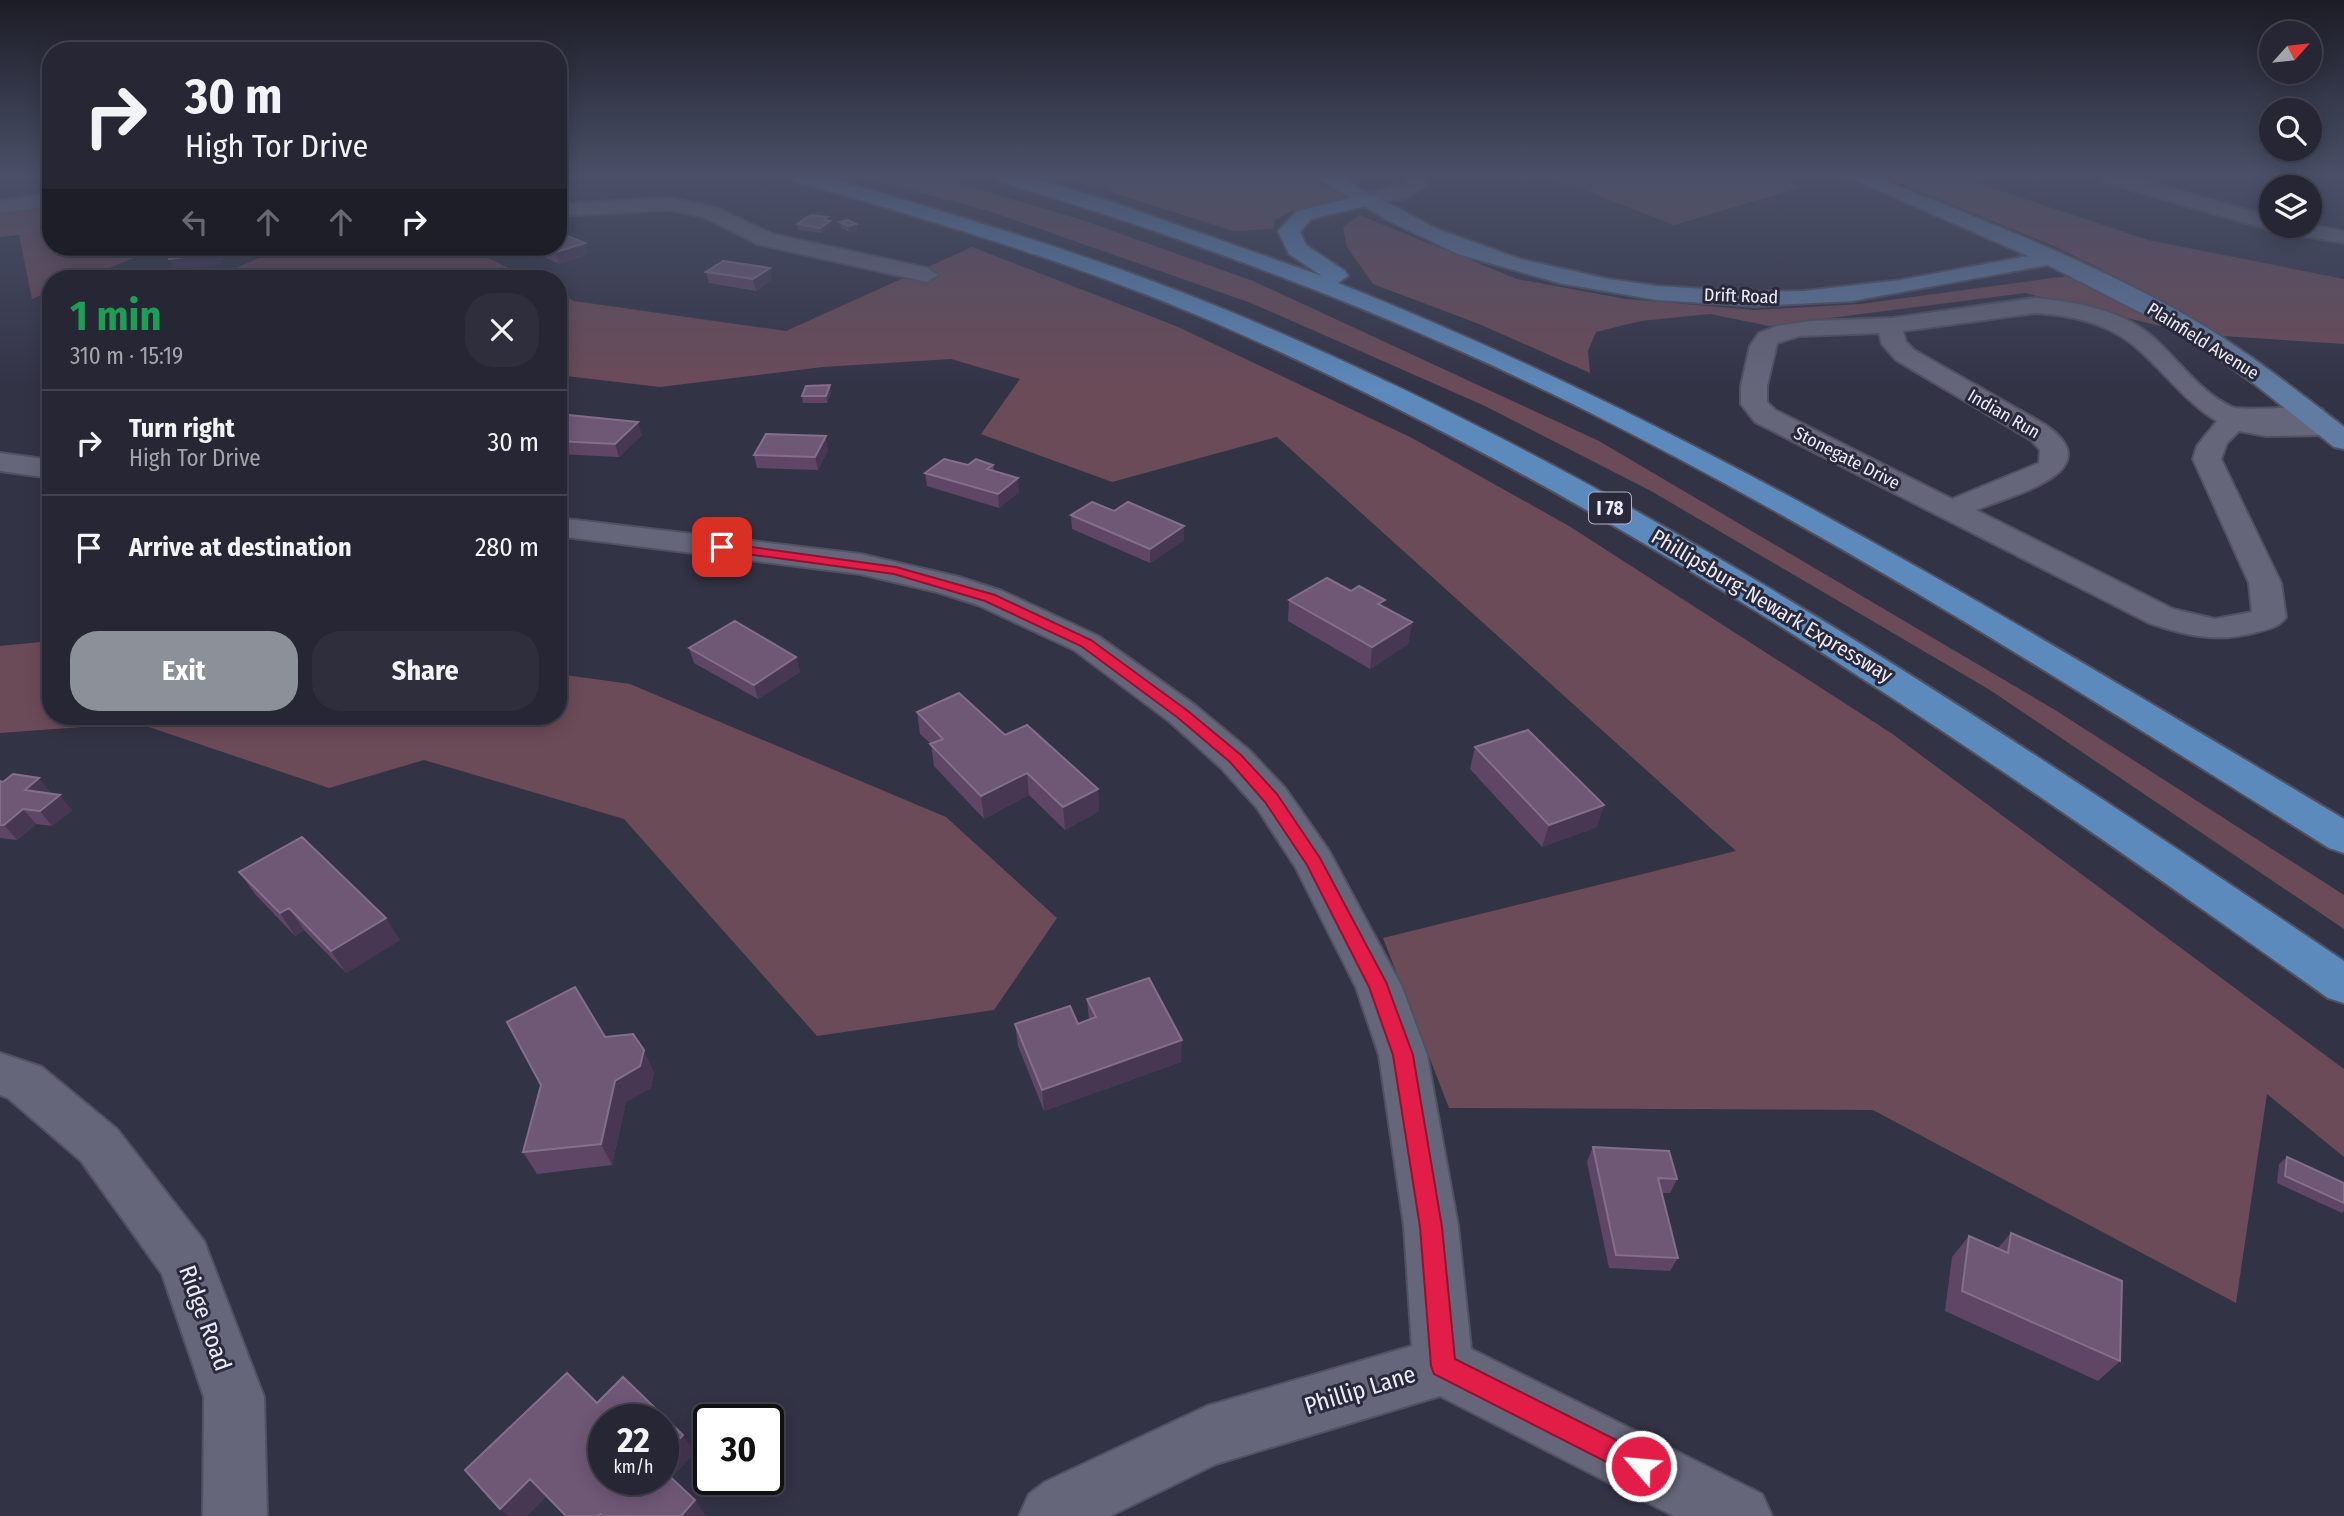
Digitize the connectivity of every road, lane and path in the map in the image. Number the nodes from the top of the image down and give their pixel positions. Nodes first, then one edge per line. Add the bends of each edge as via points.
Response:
1 (804, 248) edge
2 (1036, 248) edge
3 (1224, 248) edge
4 (1296, 248) edge
5 (1468, 248) edge
6 (2026, 248) edge
7 (2050, 258) junction
8 (927, 275) dead end
9 (1353, 296) junction
10 (1889, 325) junction
11 (2234, 420) junction
12 (2328, 428) edge
13 (0, 462) edge
14 (42, 468) edge
15 (1951, 510) junction
16 (567, 528) edge
17 (2344, 838) edge
18 (2344, 985) edge
19 (0, 1074) edge
20 (1443, 1366) junction
21 (235, 1516) edge
22 (1051, 1516) edge
23 (1740, 1516) edge

1 - 8 street
2 - 18 highway, Phillipsburg-Newark Expressway / I 78 via 1133,281 1290,346 1501,449 1659,536 1918,695
3 - 9 highway
4 - 9 highway via 1346,281
5 - 7 main road, Drift Road via 1589,281 1681,294 1807,298
6 - 7 main road, Plainfield Avenue
7 - 12 main road, Plainfield Avenue via 2177,321
9 - 17 highway via 1517,367 1766,493 1943,594
10 - 11 street, Stonegate Drive via 2018,304 2084,312 2125,328 2147,343 2175,373
10 - 15 street, Indian Run via 1894,344 1905,355 2028,426 2056,451 2049,469
10 - 15 street, Stonegate Drive via 1796,330 1768,338 1762,346 1754,404 1765,416
11 - 12 street, Stonegate Drive via 2256,426
11 - 15 street, Stonegate Drive via 2208,447 2207,459 2266,583 2269,617 2235,629 2210,630 2161,616
13 - 14 street
16 - 20 street via 860,564 990,598 1086,643 1183,714 1235,759 1271,798 1314,862 1379,987 1403,1055 1431,1227
19 - 21 street, Ridge Road via 25,1082 99,1145 185,1260 234,1397
20 - 22 street, Phillip Lane via 1207,1436
20 - 23 street, Phillip Lane

